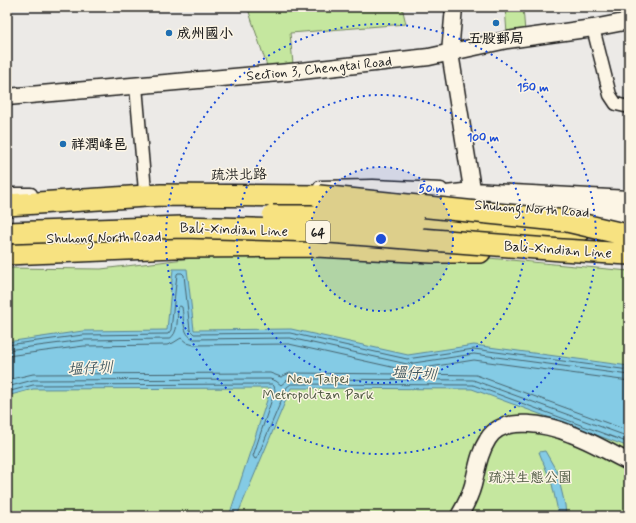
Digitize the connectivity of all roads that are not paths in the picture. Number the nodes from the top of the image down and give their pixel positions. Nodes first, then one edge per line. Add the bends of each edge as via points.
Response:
1 (454, 7) edge
2 (629, 21) edge
3 (593, 28) junction
4 (450, 53) junction
5 (136, 86) junction
6 (7, 97) edge
7 (629, 107) edge
8 (145, 191) junction
9 (7, 194) edge
10 (473, 196) junction
11 (629, 199) edge
12 (7, 205) edge
13 (7, 212) edge
14 (7, 221) edge
15 (627, 228) edge
16 (7, 233) edge
17 (7, 240) edge
18 (562, 250) junction
19 (7, 254) edge
20 (629, 254) edge
21 (629, 462) edge
22 (459, 516) edge

1 - 4 street
2 - 3 street, Section 3, Chengtai Road
3 - 4 street, Section 3, Chengtai Road via 507,40
3 - 7 street via 610,95 616,104
4 - 5 street, Section 3, Chengtai Road via 301,71
4 - 10 street
5 - 6 street, Section 3, Chengtai Road
5 - 8 street
8 - 9 street, 疏洪北路
8 - 10 street, 疏洪北路 via 373,186
10 - 11 street, Shuhong North Road
10 - 13 street, Shuhong North Road via 338,207 219,203
10 - 15 street, Shuhong North Road
10 - 17 street, Shuhong North Road via 317,235 88,236
12 - 15 highway, bridge via 161,195 319,196
14 - 15 highway, Bali-Xindian Line / 64, bridge via 196,214
16 - 18 highway, Bali-Xindian Line / 64, bridge via 191,227 316,231
18 - 19 highway, bridge via 432,252 316,246 167,247
18 - 20 highway, Bali-Xindian Line / 64, bridge
21 - 22 street via 570,434 528,424 503,426 495,431 484,447 473,487

